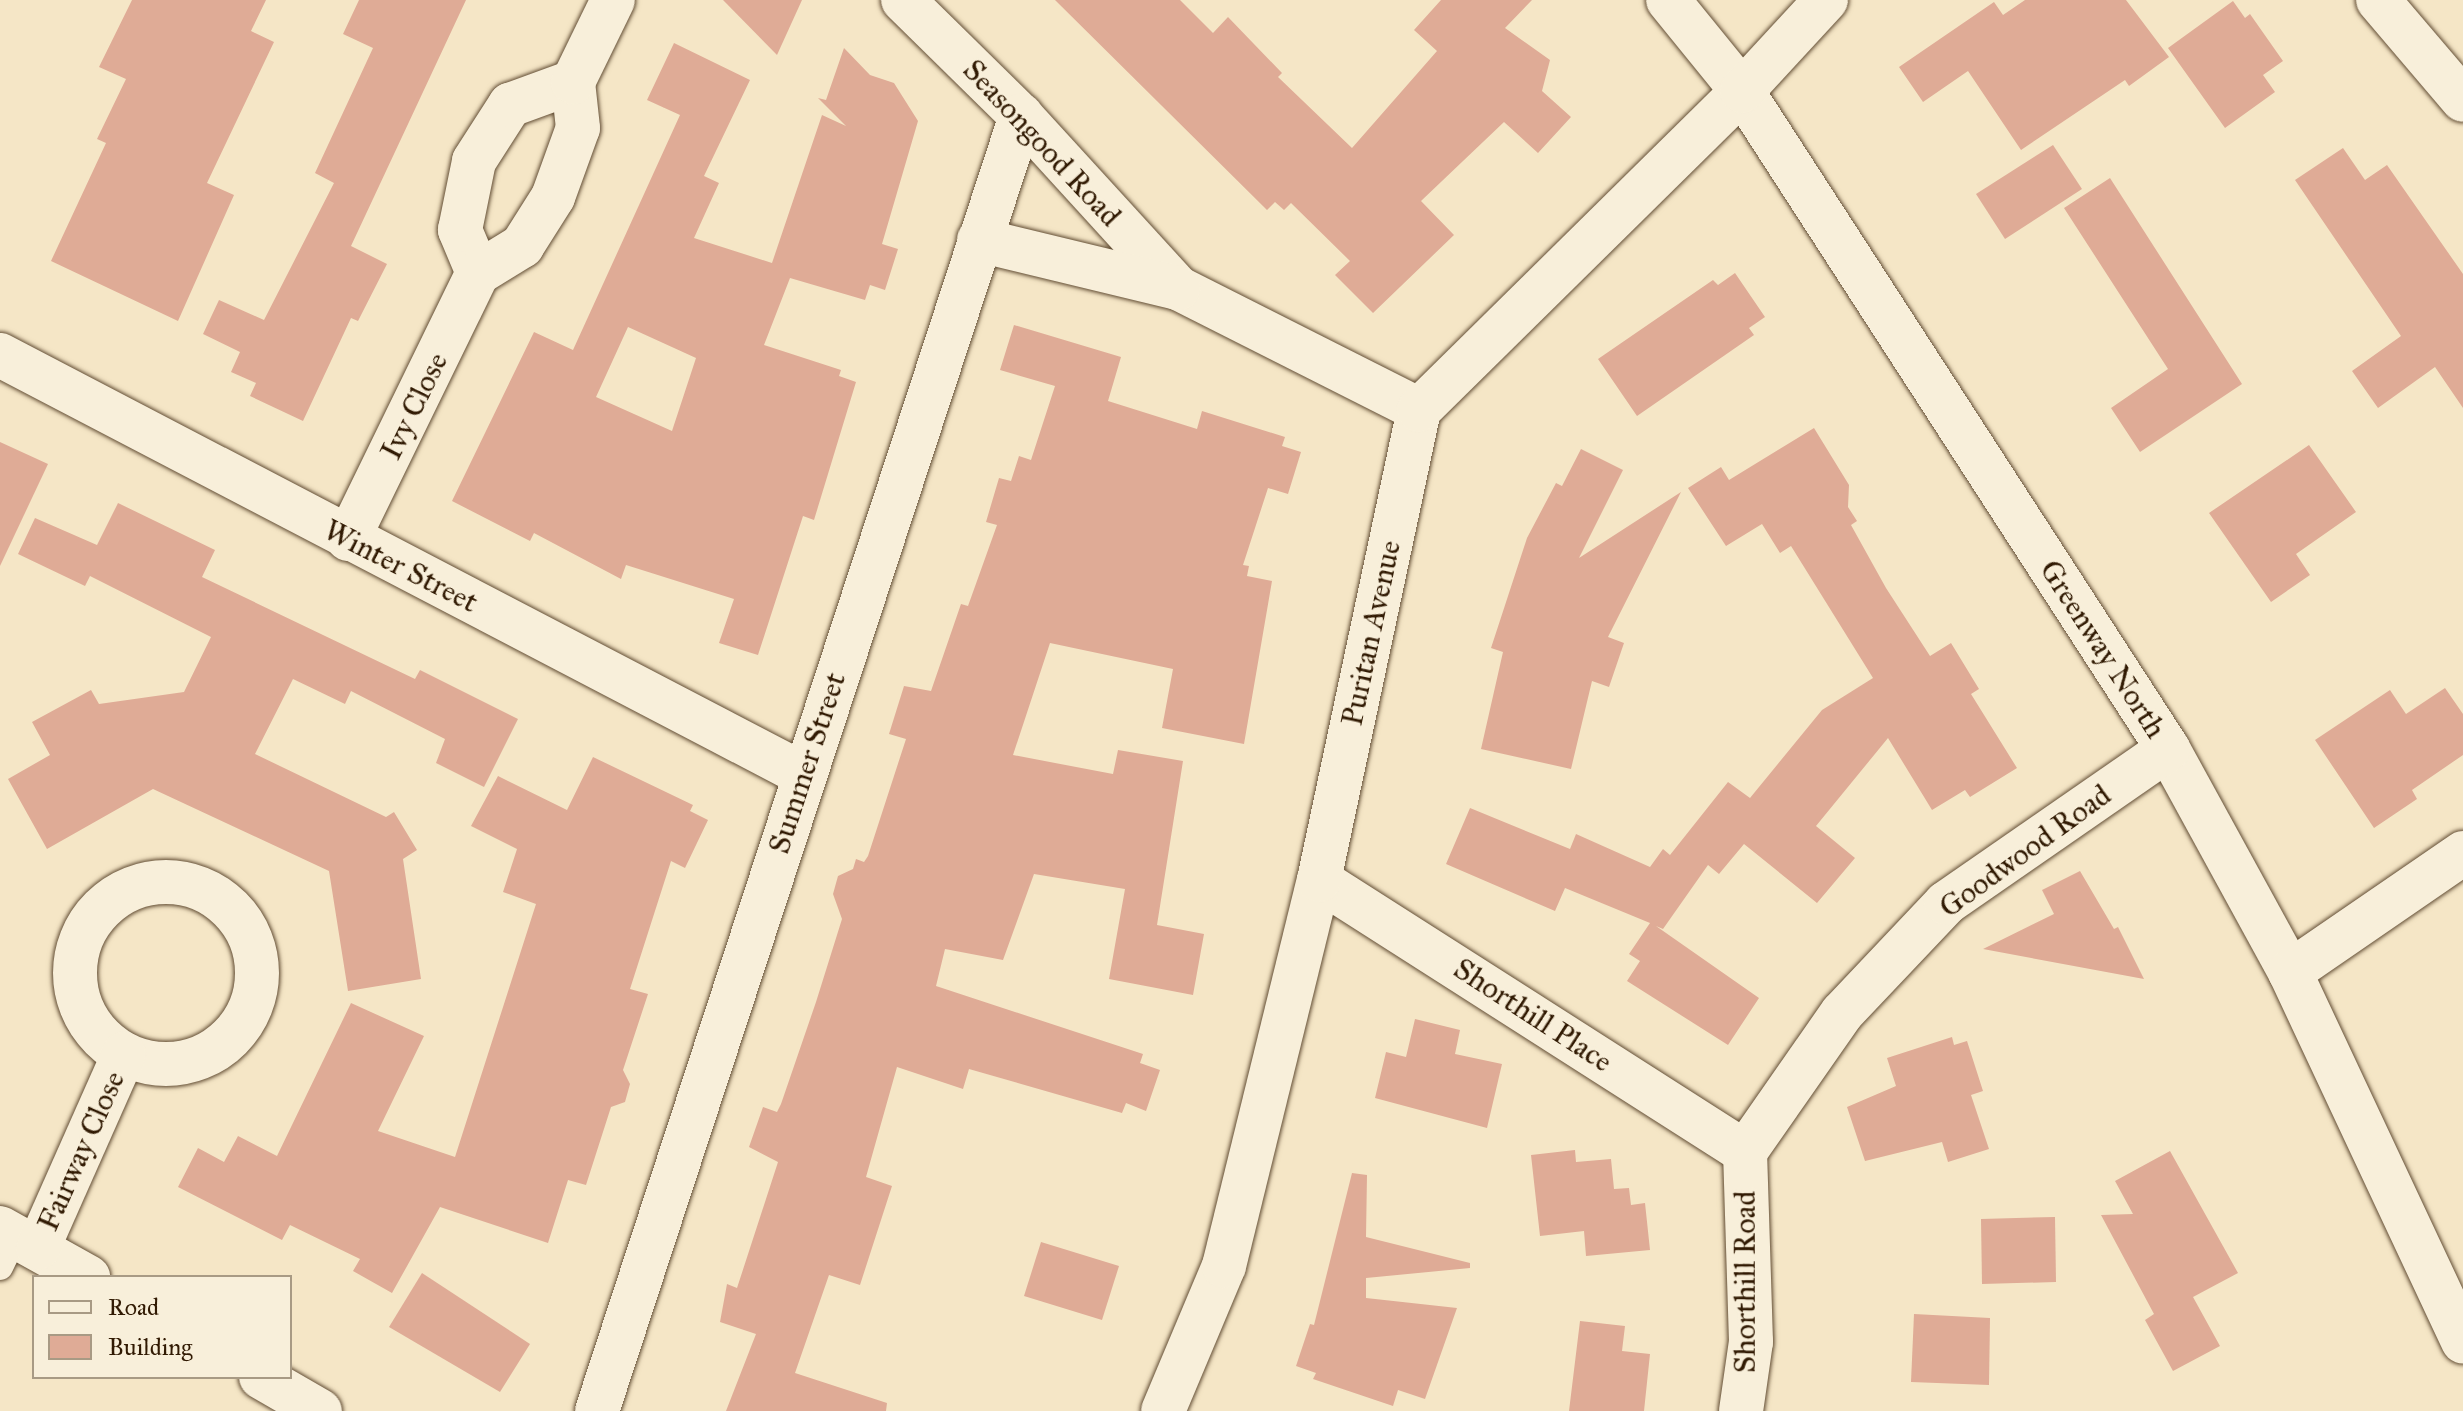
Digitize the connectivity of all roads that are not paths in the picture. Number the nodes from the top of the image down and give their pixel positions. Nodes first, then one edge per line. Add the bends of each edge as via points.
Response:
1 (613, 0) edge
2 (903, 0) edge
3 (1668, 0) edge
4 (1826, 0) edge
5 (2378, 0) edge
6 (573, 82) junction
7 (1742, 91) junction
8 (2463, 100) edge
9 (1021, 116) junction
10 (979, 240) junction
11 (478, 273) junction
12 (1178, 288) junction
13 (0, 355) edge
14 (1419, 410) junction
15 (348, 539) junction
16 (2168, 749) junction
17 (803, 774) junction
18 (2463, 853) edge
19 (1319, 880) junction
20 (2290, 972) junction
21 (124, 1054) junction
22 (1745, 1152) junction
23 (13, 1245) edge
24 (83, 1275) edge
25 (2463, 1342) edge
26 (264, 1379) edge
27 (320, 1411) edge
28 (597, 1411) edge
29 (1163, 1411) edge
30 (1741, 1411) edge

1 - 6 street
2 - 9 street, Seasongood Road
3 - 7 street, Greenway North
4 - 7 street
5 - 8 street
6 - 11 street via 578,128 553,197 522,246
6 - 11 street via 510,105 474,161 460,230
7 - 14 street
7 - 16 street, Greenway North
9 - 10 street, Summer Street
9 - 12 street, Seasongood Road
10 - 12 street, Seasongood Road
10 - 17 street, Summer Street
11 - 15 street, Ivy Close
12 - 14 street, Seasongood Road
13 - 15 street, Winter Street
14 - 19 street, Puritan Avenue
15 - 17 street, Winter Street
16 - 20 street, Greenway North
16 - 22 street, Goodwood Road via 1946,903 1842,1013
17 - 28 street, Summer Street
18 - 20 street
19 - 22 street, Shorthill Place
19 - 29 street, Puritan Avenue via 1224,1266
20 - 25 street, Greenway North
21 - 21 street, Fairway Close via 160,1064 192,1061 239,1029 253,1003 258,975 254,947 241,920 196,886 138,886 110,900 89,923 76,952 75,984 84,1014 103,1040
21 - 23 street, Fairway Close
22 - 30 street, Shorthill Road via 1751,1342
23 - 24 street
26 - 27 street

